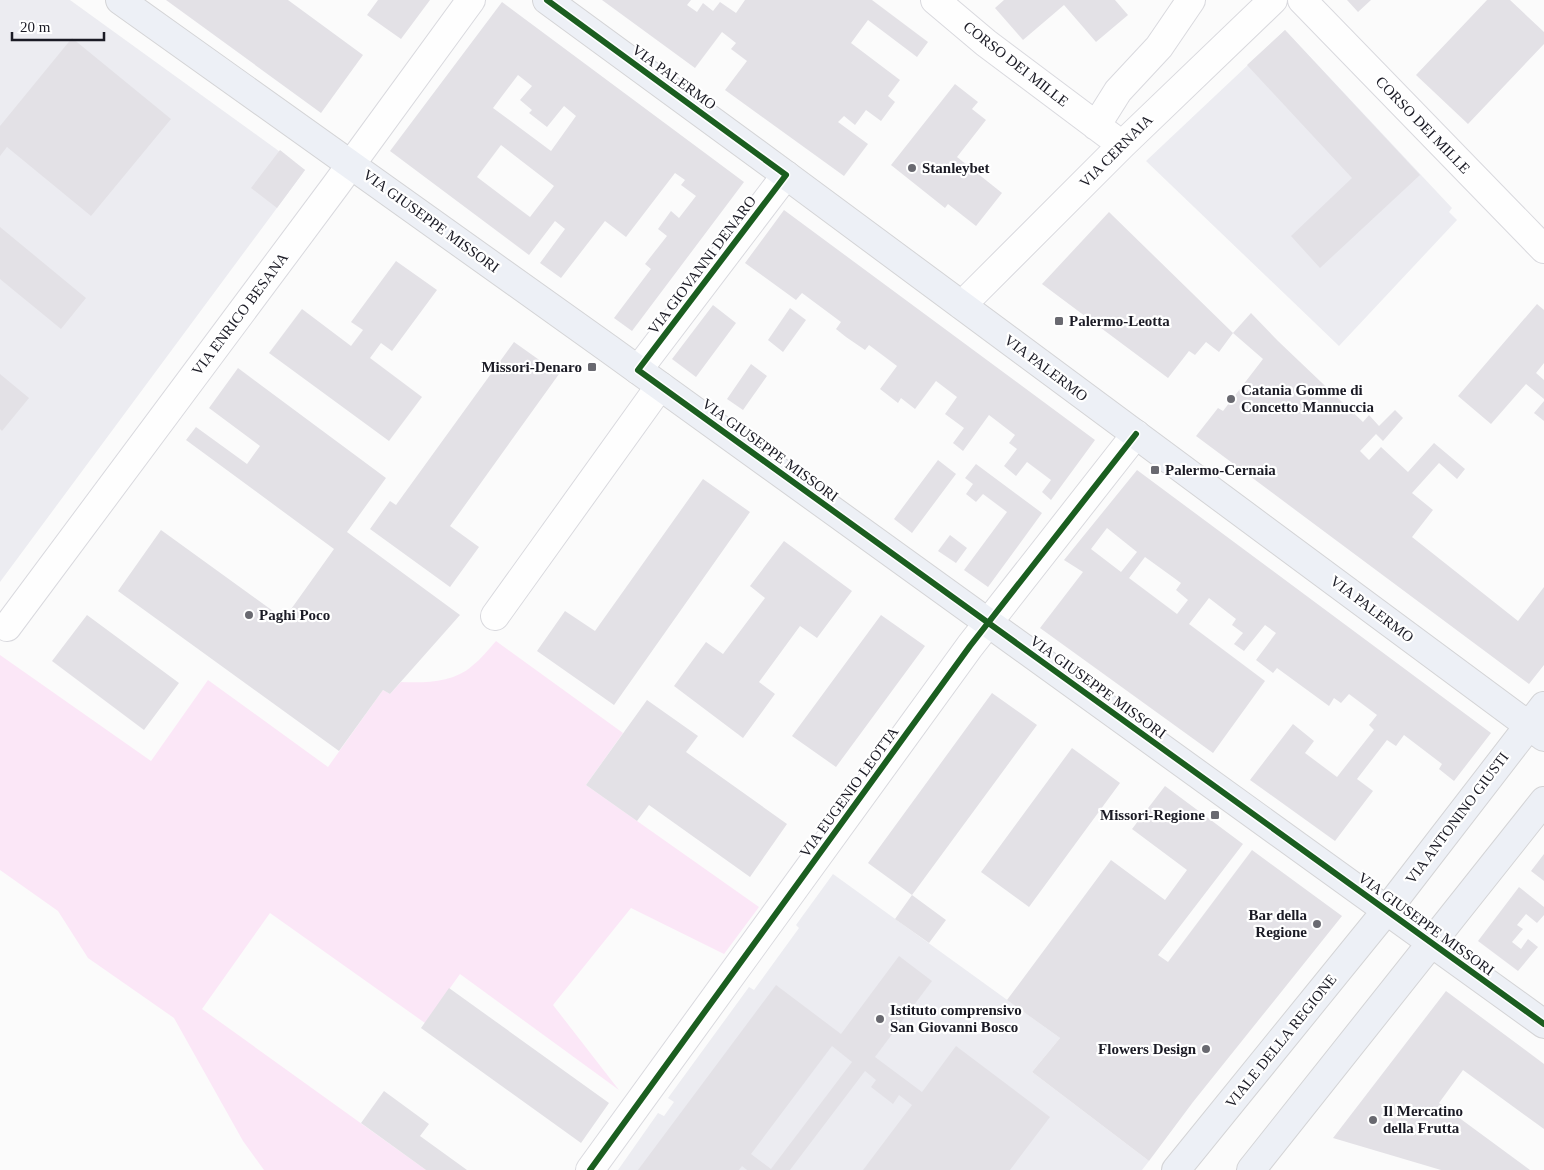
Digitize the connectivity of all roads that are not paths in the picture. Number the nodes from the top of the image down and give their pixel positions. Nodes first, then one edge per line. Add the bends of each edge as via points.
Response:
1 (120, 0) edge
2 (471, 0) edge
3 (548, 0) edge
4 (935, 0) edge
5 (1191, 0) edge
6 (1273, 0) edge
7 (1302, 0) edge
8 (1096, 126) junction
9 (1122, 145) junction
10 (352, 164) junction
11 (786, 175) junction
12 (1544, 250) edge
13 (962, 305) junction
14 (638, 370) junction
15 (660, 386) junction
16 (1136, 434) junction
17 (495, 616) dead end
18 (988, 622) junction
19 (6, 626) dead end
20 (1539, 723) edge
21 (1544, 801) edge
22 (1386, 911) junction
23 (1431, 942) junction
24 (1544, 1024) edge
25 (590, 1170) edge
26 (1176, 1170) edge
27 (1251, 1170) edge

1 - 10 main road, VIA GIUSEPPE MISSORI
2 - 10 street, VIA ENRICO BESANA
3 - 11 main road, VIA PALERMO
4 - 8 street, CORSO DEI MILLE
5 - 8 street via 1159,47 1118,91
6 - 9 street, VIA CERNAIA
7 - 12 street, CORSO DEI MILLE
8 - 9 street, CORSO DEI MILLE
9 - 13 street, VIA CERNAIA
10 - 14 main road, VIA GIUSEPPE MISSORI
10 - 19 street, VIA ENRICO BESANA
11 - 13 main road, VIA PALERMO
11 - 14 street, VIA GIOVANNI DENARO
13 - 16 main road, VIA PALERMO
14 - 15 main road, VIA GIUSEPPE MISSORI
15 - 17 street
15 - 18 main road, VIA GIUSEPPE MISSORI
16 - 18 street, VIA EUGENIO LEOTTA
16 - 20 main road, VIA PALERMO
18 - 22 main road, VIA GIUSEPPE MISSORI
18 - 25 street, VIA EUGENIO LEOTTA
20 - 22 main road, VIA ANTONINO GIUSTI
21 - 23 main road
22 - 23 main road, VIA GIUSEPPE MISSORI
22 - 26 main road, VIALE DELLA REGIONE
23 - 24 main road, VIA GIUSEPPE MISSORI
23 - 27 main road

